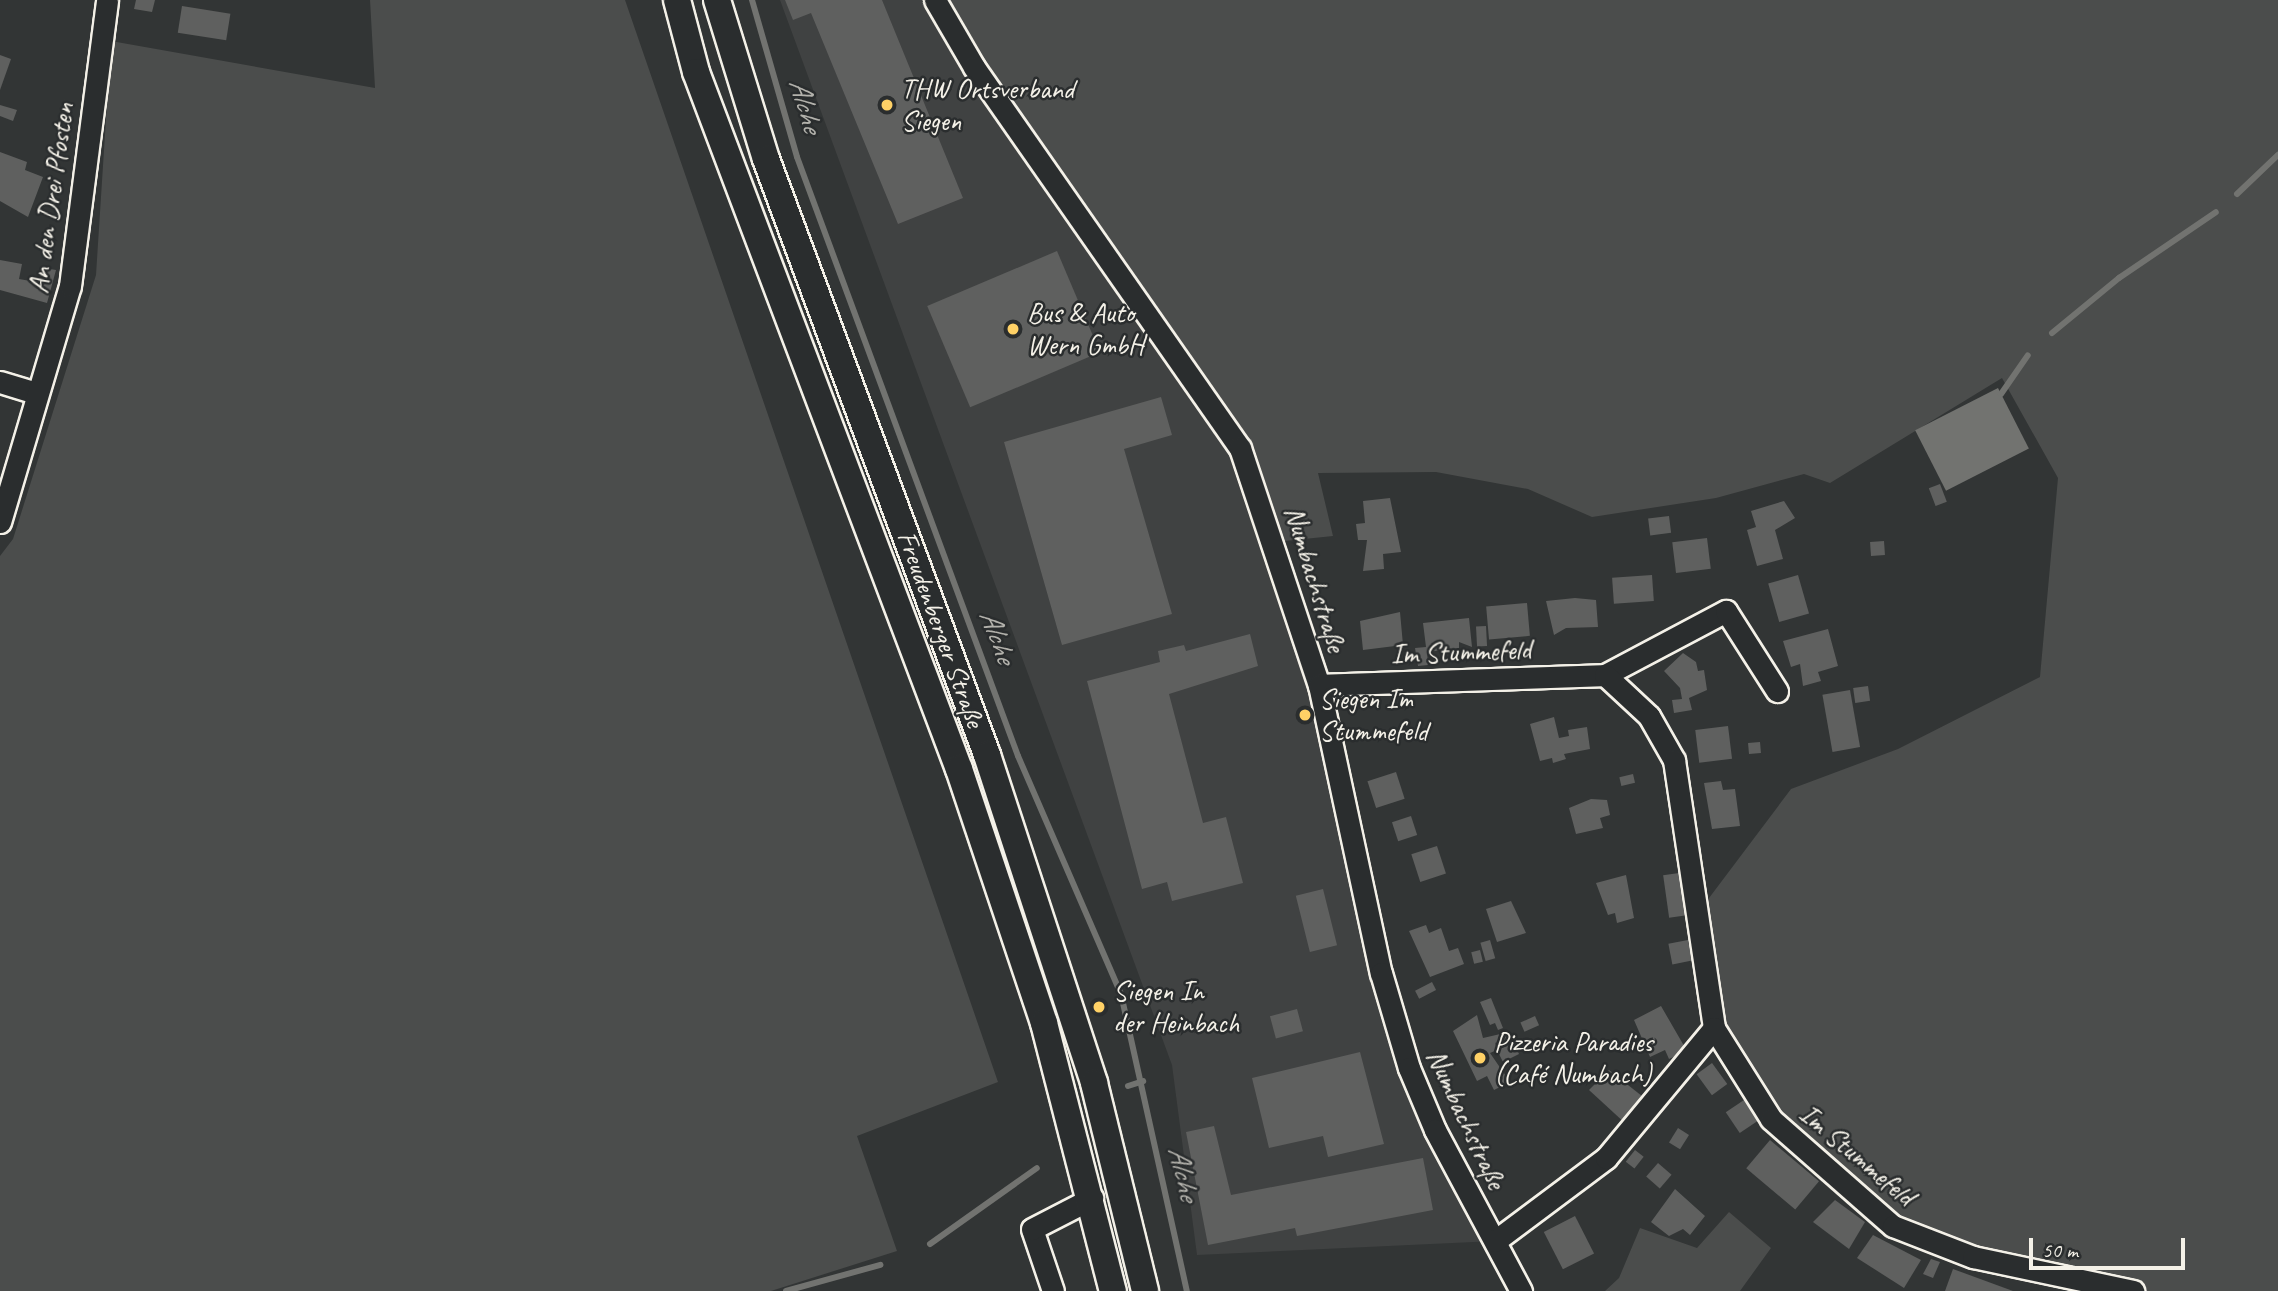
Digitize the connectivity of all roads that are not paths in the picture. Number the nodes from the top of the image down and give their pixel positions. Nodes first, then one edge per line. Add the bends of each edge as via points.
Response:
1 (107, 0) edge
2 (677, 0) edge
3 (717, 0) edge
4 (935, 0) edge
5 (0, 382) edge
6 (37, 393) junction
7 (0, 522) edge
8 (1605, 675) junction
9 (1319, 685) junction
10 (1777, 691) dead end
11 (1714, 1028) junction
12 (1092, 1198) junction
13 (1494, 1241) junction
14 (1053, 1291) edge
15 (1113, 1291) edge
16 (1145, 1291) edge
17 (1521, 1291) edge
18 (2133, 1291) edge

1 - 6 street, An den Drei Pfosten via 70,286
2 - 12 main road, Freudenberger Straße via 696,72 959,769 1044,1023
3 - 16 main road, Freudenberger Straße via 766,159 1005,808 1094,1083
4 - 9 street, Numbachstraße via 974,67 1240,448
5 - 6 street
6 - 7 street, An den Drei Pfosten
8 - 9 street, Im Stummefeld
8 - 10 street, Im Stummefeld via 1726,611
8 - 11 street, Im Stummefeld via 1649,716 1674,760
9 - 13 street, Numbachstraße via 1395,1025 1435,1130
11 - 13 street, Numbachstraße via 1618,1143
11 - 18 street, Im Stummefeld via 1771,1119 1893,1226 1973,1257
12 - 14 street via 1032,1229
12 - 15 main road, Freudenberger Straße
13 - 17 street, Numbachstraße

